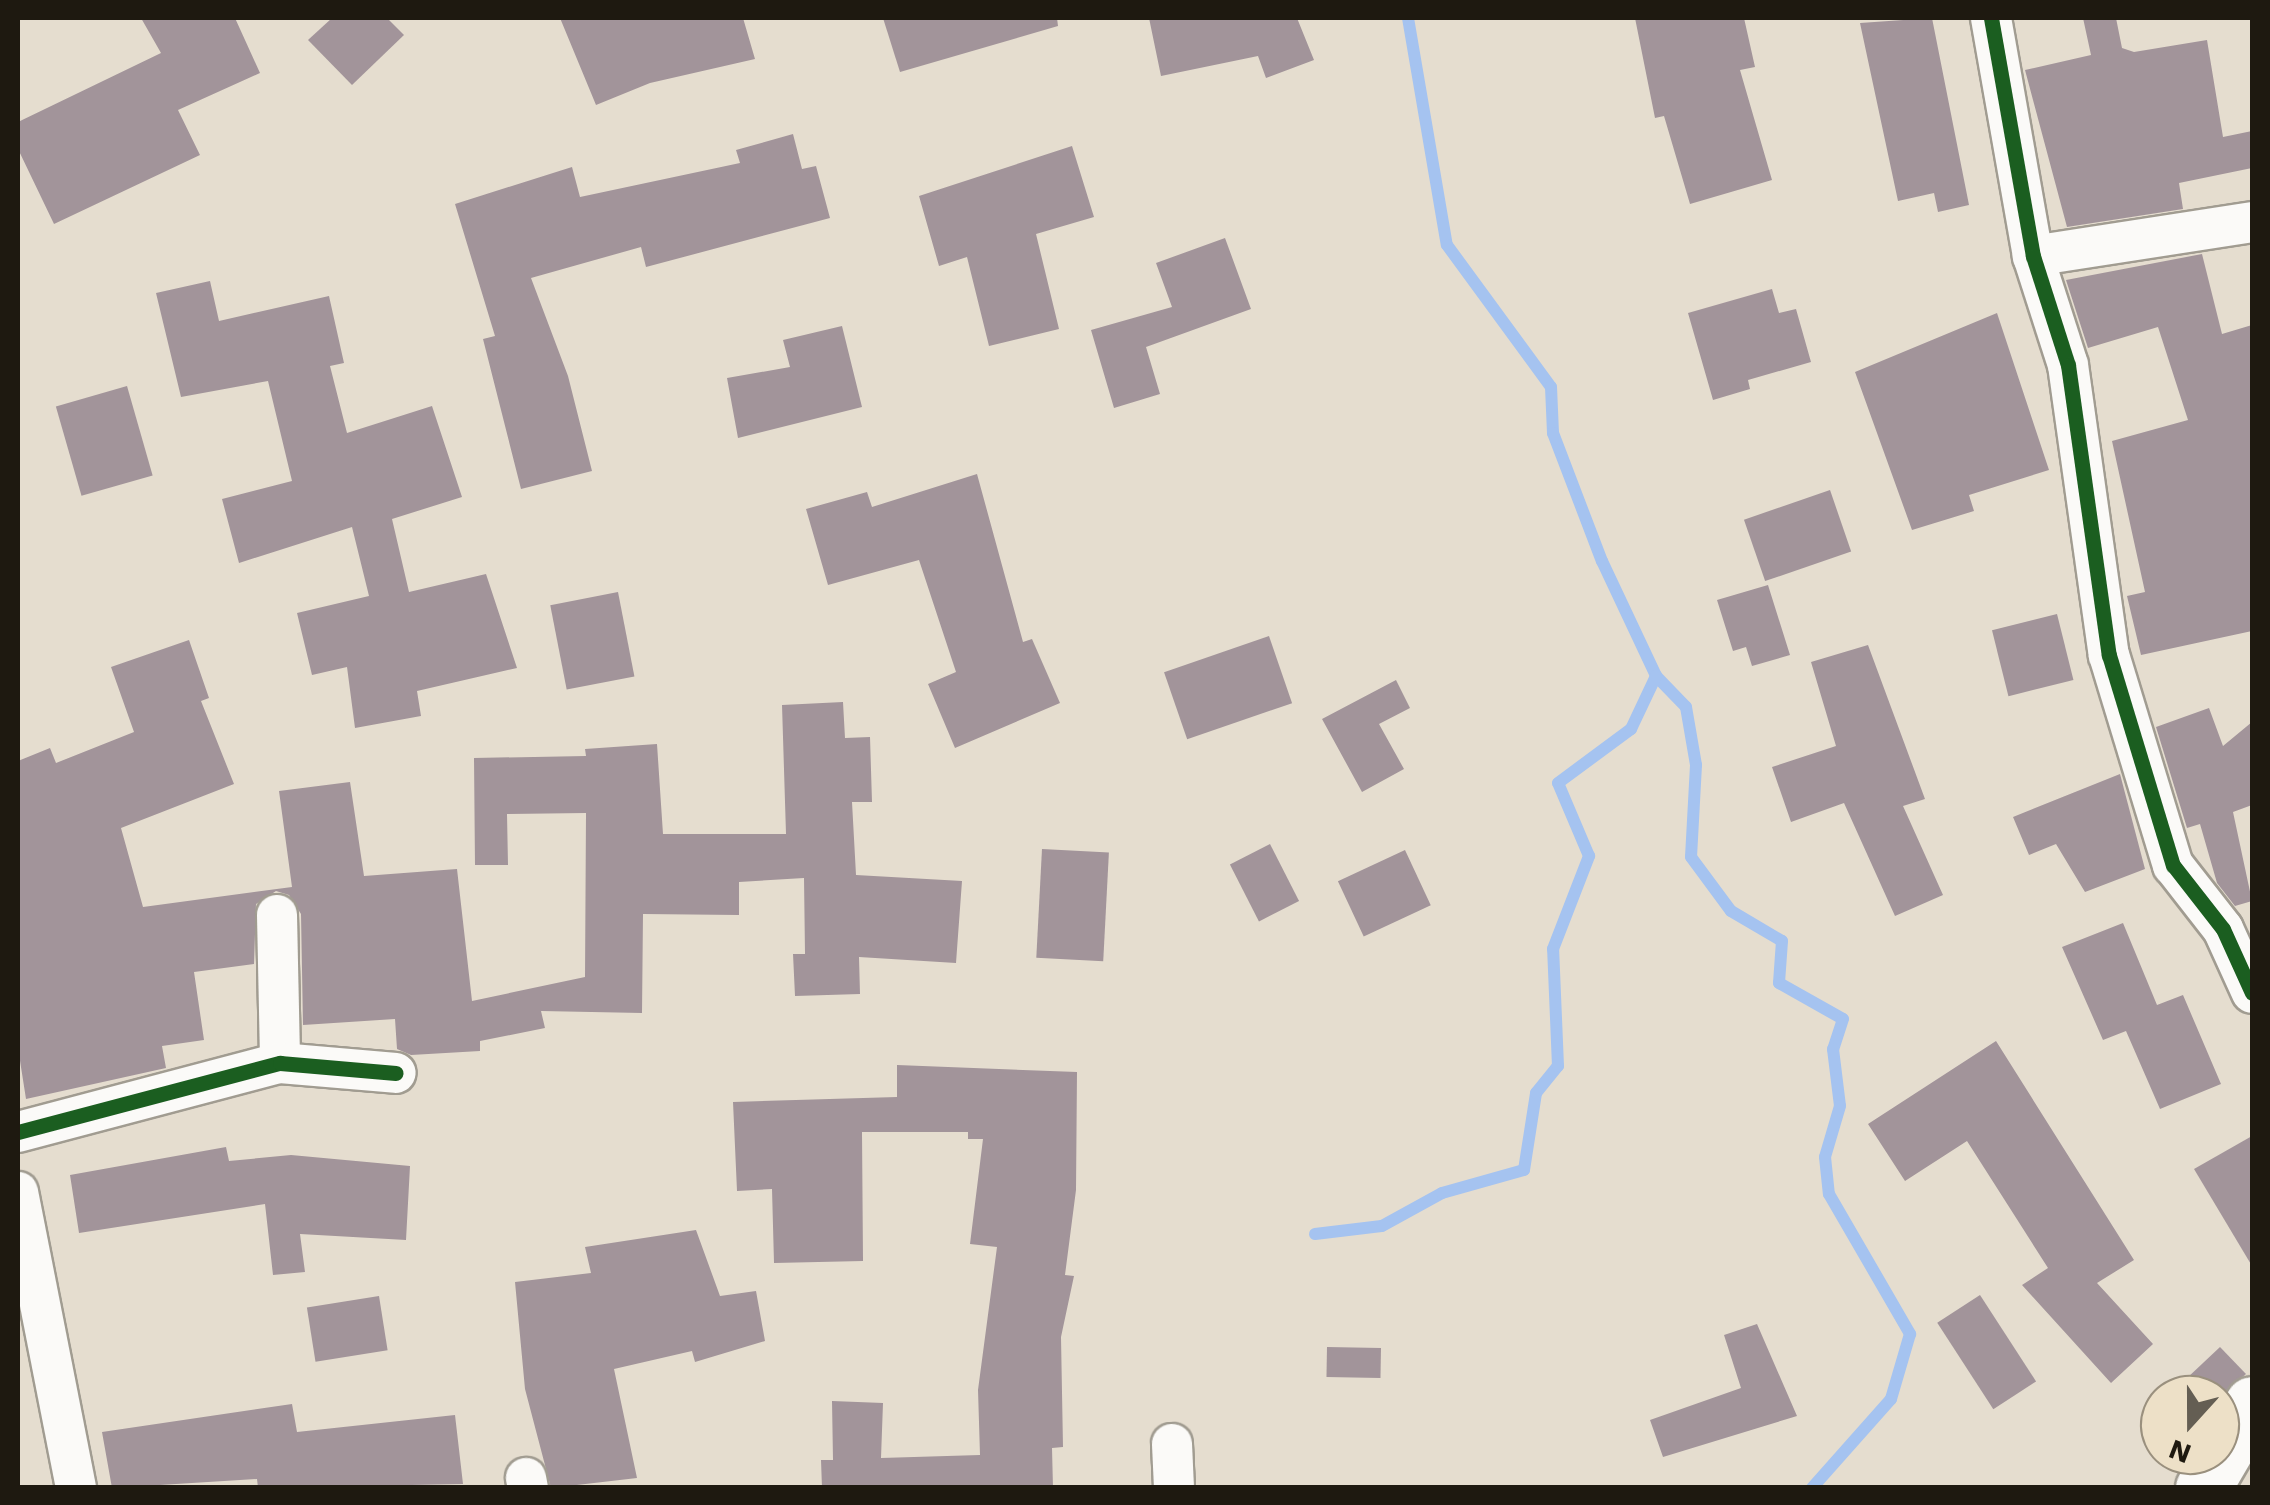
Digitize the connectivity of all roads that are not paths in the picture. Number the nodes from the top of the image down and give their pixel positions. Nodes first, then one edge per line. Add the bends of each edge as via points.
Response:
1 (1991, 18) edge
2 (2252, 222) edge
3 (2033, 256) junction
4 (277, 916) dead end
5 (2252, 993) edge
6 (280, 1062) junction
7 (396, 1073) dead end
8 (18, 1132) edge
9 (18, 1192) edge
10 (2252, 1404) edge
11 (1172, 1444) dead end
12 (76, 1488) edge
13 (1174, 1488) edge
14 (2203, 1488) edge

1 - 3 street
2 - 3 street
3 - 5 street via 2068,366 2109,655 2173,864 2223,929
4 - 6 street
6 - 7 street
6 - 8 street
9 - 12 street
10 - 14 street
11 - 13 street

